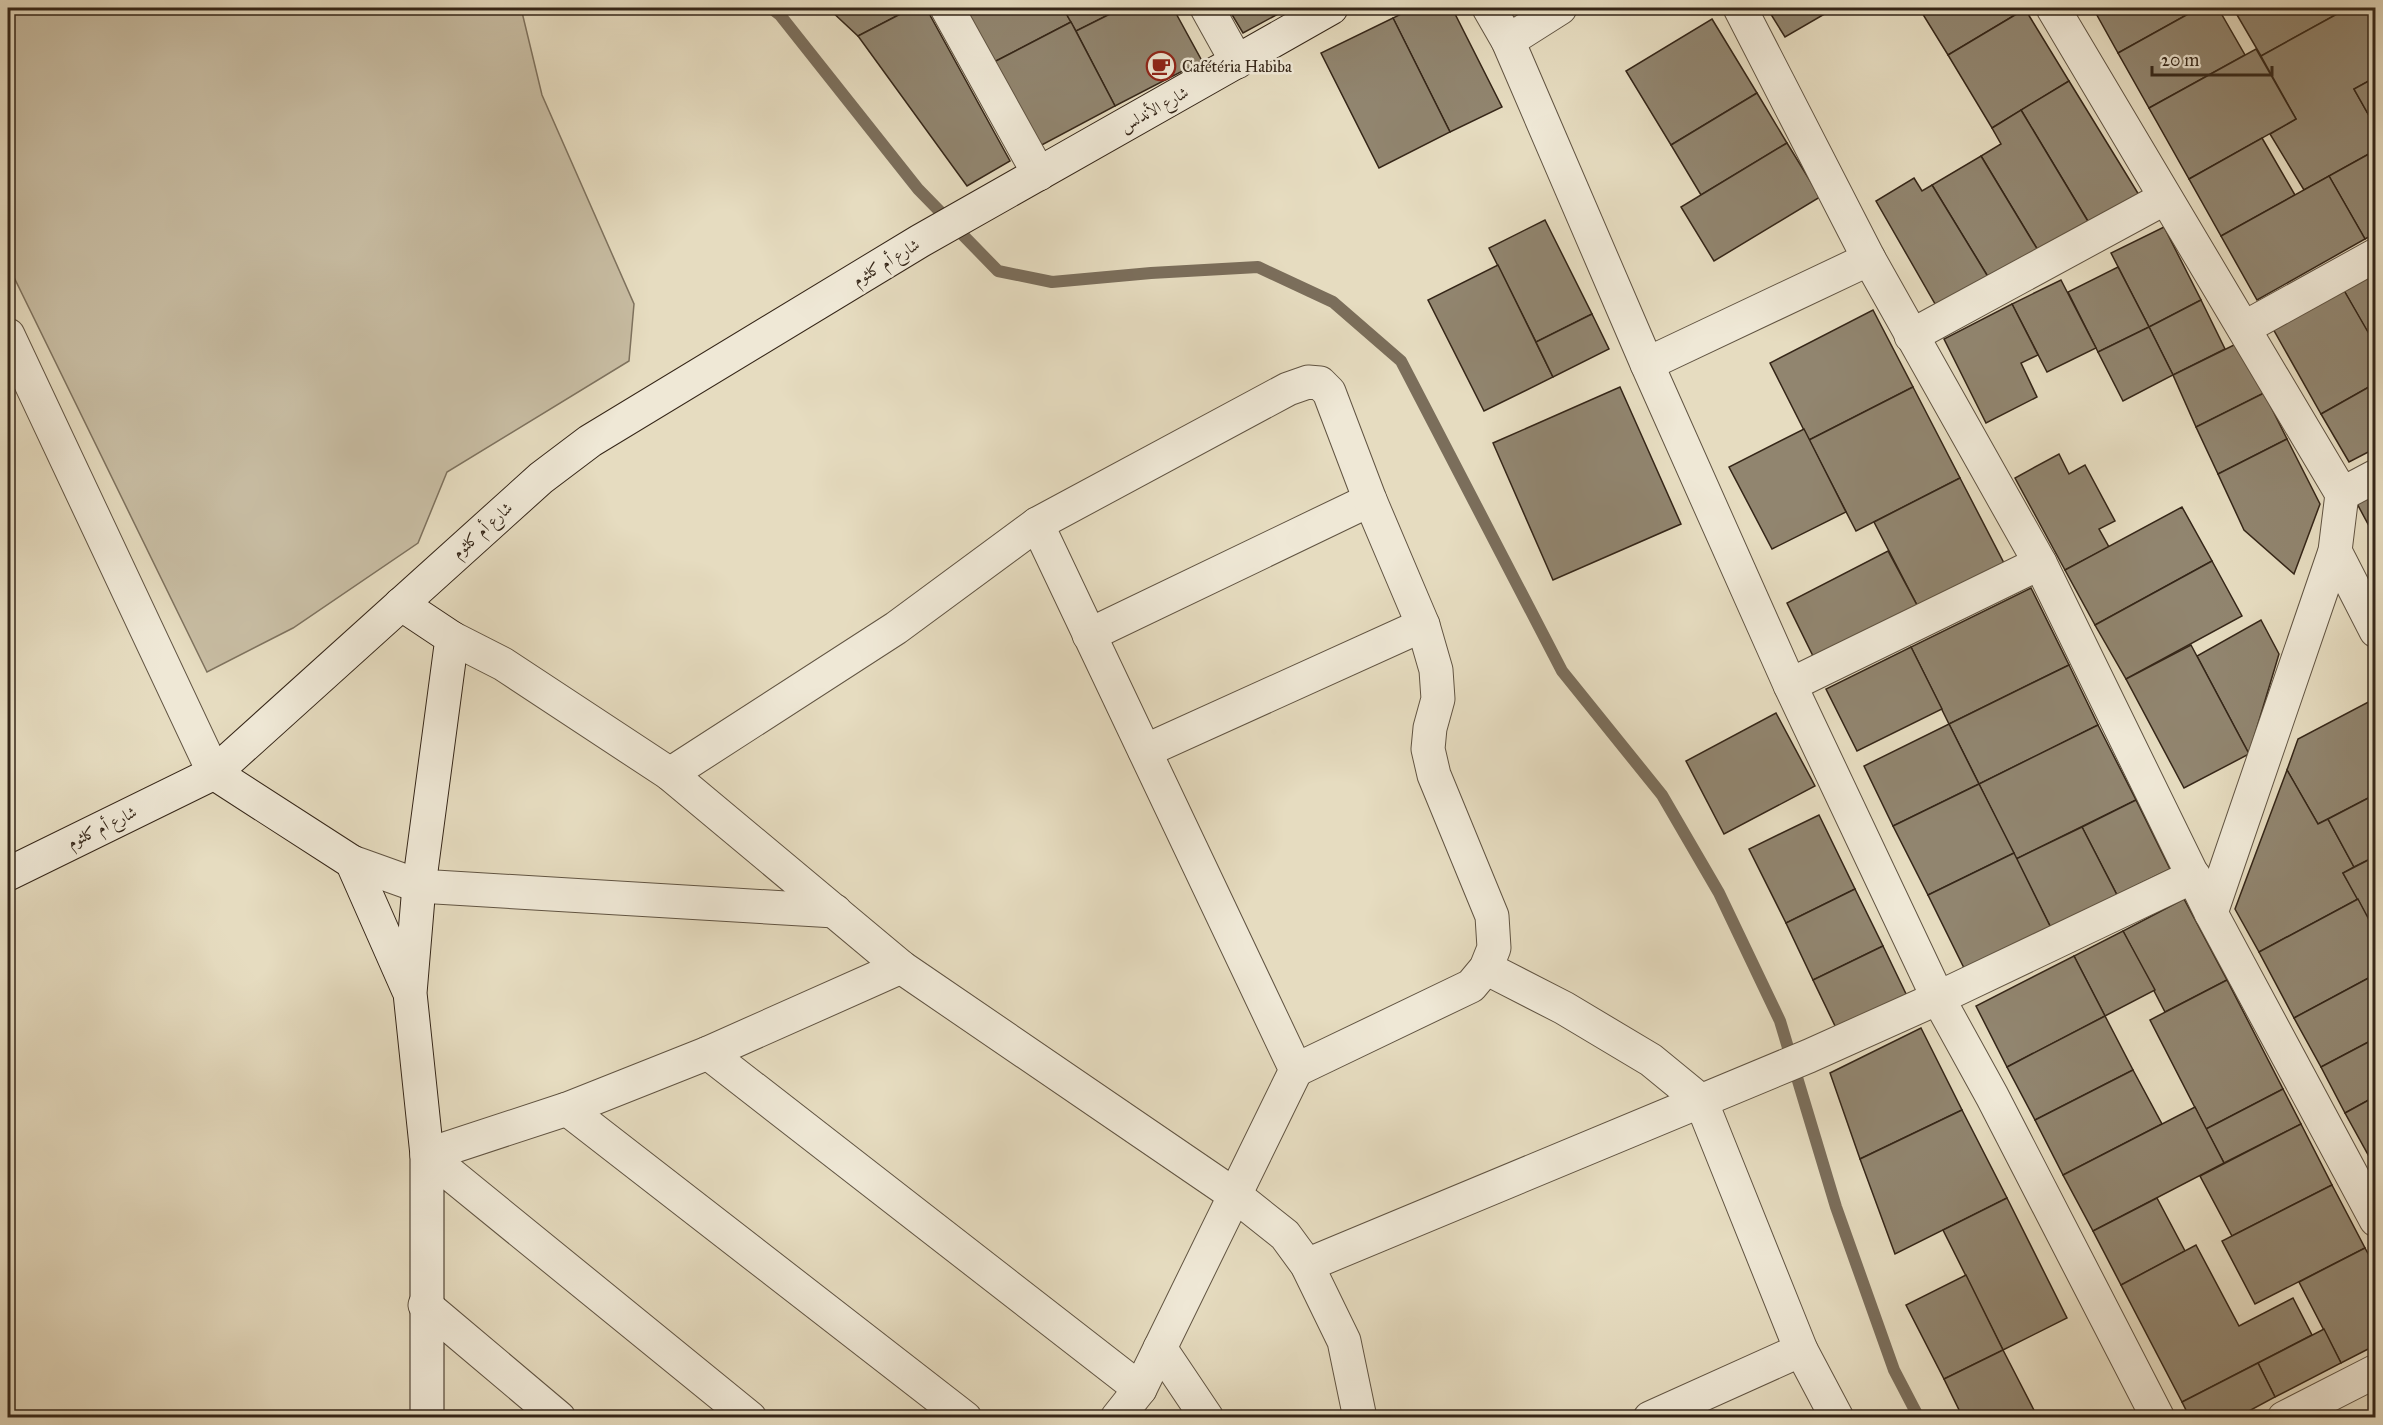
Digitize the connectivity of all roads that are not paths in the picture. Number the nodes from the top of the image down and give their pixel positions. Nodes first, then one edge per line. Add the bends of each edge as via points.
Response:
1 (947, 8) edge
2 (1207, 8) edge
3 (1331, 8) edge
4 (1489, 8) edge
5 (1560, 8) edge
6 (1740, 8) edge
7 (2053, 8) edge
8 (1508, 41) junction
9 (1238, 62) junction
10 (1039, 174) junction
11 (2165, 198) junction
12 (977, 209) joint
13 (2376, 255) edge
14 (1869, 259) junction
15 (2244, 328) junction
16 (8, 335) edge
17 (1911, 336) junction
18 (1647, 364) junction
19 (2376, 476) edge
20 (2342, 494) junction
21 (1370, 500) junction
22 (1037, 524) junction
23 (2335, 551) junction
24 (2040, 563) junction
25 (401, 604) junction
26 (1423, 625) junction
27 (2376, 631) edge
28 (1089, 635) junction
29 (452, 638) junction
30 (1790, 685) junction
31 (1145, 751) junction
32 (214, 772) junction
33 (670, 774) junction
34 (352, 861) junction
35 (8, 874) edge
36 (2194, 876) junction
37 (419, 886) junction
38 (835, 911) junction
39 (2211, 913) junction
40 (901, 967) junction
41 (1486, 968) junction
42 (410, 993) junction
43 (1938, 998) junction
44 (708, 1053) junction
45 (1296, 1070) junction
46 (1701, 1101) junction
47 (567, 1108) junction
48 (427, 1155) junction
49 (1236, 1196) junction
50 (2376, 1220) edge
51 (1307, 1265) junction
52 (425, 1305) junction
53 (1160, 1348) junction
54 (1801, 1350) junction
55 (2376, 1371) edge
56 (1140, 1389) junction
57 (427, 1418) edge
58 (559, 1418) edge
59 (750, 1418) edge
60 (965, 1418) edge
61 (1117, 1418) edge
62 (1207, 1418) edge
63 (1360, 1418) edge
64 (1650, 1418) edge
65 (1837, 1418) edge
66 (2158, 1418) edge
67 (2284, 1418) edge

1 - 10 street
2 - 9 street
3 - 9 street, شارع الأندلس
4 - 8 street
5 - 8 street
6 - 14 street
7 - 11 street
8 - 18 street
9 - 10 street, شارع الأندلس
10 - 12 street, شارع الأندلس
11 - 15 street
11 - 17 street
12 - 25 street, شارع أم كلثوم via 590,441 541,478
13 - 15 street
14 - 17 street
14 - 18 street
15 - 20 street
16 - 32 street
17 - 24 street
18 - 30 street
19 - 20 street
20 - 23 street
21 - 22 street via 1329,392 1320,383 1308,382 1288,389
21 - 26 street
21 - 28 street
22 - 28 street
22 - 33 street via 896,628
23 - 27 street
23 - 39 street
24 - 30 street
24 - 36 street
25 - 29 street
25 - 32 street, شارع أم كلثوم
26 - 31 street
26 - 41 street via 1437,680 1428,749 1434,775 1492,916 1494,948
28 - 31 street
29 - 33 street via 503,664
29 - 37 street
30 - 43 street
31 - 45 street
32 - 34 street
32 - 35 street, شارع أم كلثوم
33 - 38 street
34 - 37 street
34 - 42 street
36 - 39 street
36 - 43 street
37 - 38 street
37 - 42 street
38 - 40 street
39 - 50 street
40 - 44 street
40 - 49 street
41 - 45 street via 1471,986
41 - 46 street via 1564,1008 1651,1060
42 - 48 street
43 - 46 street
43 - 66 street
44 - 47 street
44 - 56 street
45 - 49 street
46 - 51 street
46 - 54 street
47 - 48 street
47 - 60 street
48 - 52 street
48 - 59 street
49 - 51 street via 1285,1235
49 - 53 street
51 - 63 street via 1344,1341
52 - 57 street
52 - 58 street
53 - 56 street
53 - 62 street
54 - 64 street
54 - 65 street
55 - 67 street
56 - 61 street

